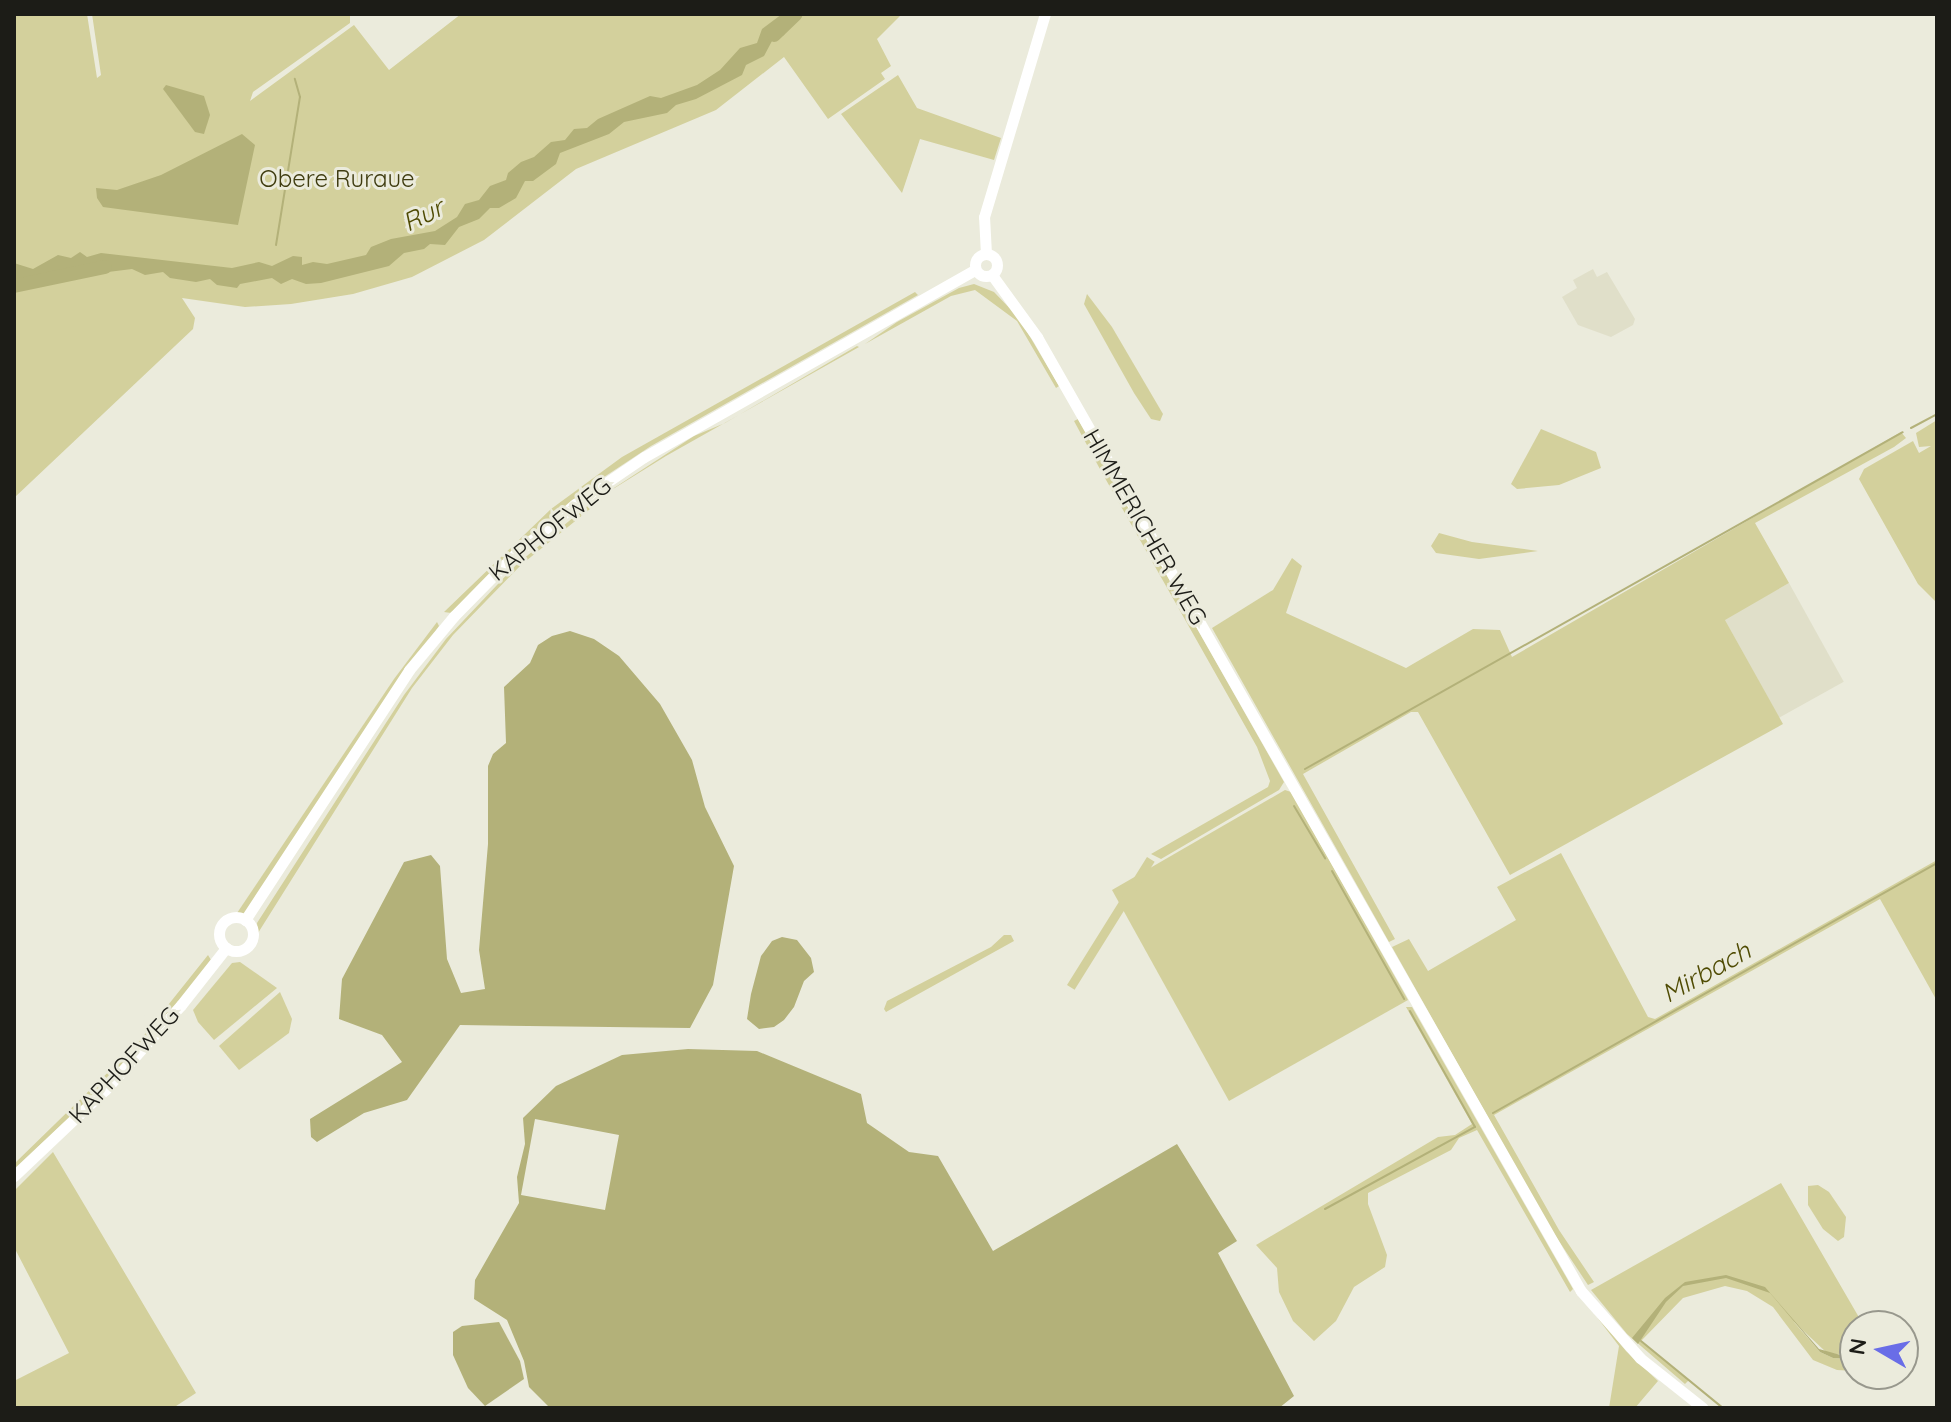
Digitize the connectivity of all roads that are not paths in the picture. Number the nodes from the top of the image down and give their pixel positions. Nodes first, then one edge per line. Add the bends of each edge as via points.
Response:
1 (1045, 14) edge
2 (986, 254) junction
3 (975, 270) junction
4 (992, 275) junction
5 (245, 920) junction
6 (226, 948) junction
7 (14, 1176) edge
8 (1703, 1408) edge

1 - 2 main road via 984,217
2 - 3 main road via 976,259
2 - 4 main road via 996,261
3 - 4 main road
3 - 5 main road, KAPHOFWEG via 644,457 515,554 409,670
4 - 8 main road, HIMMERICHER WEG via 1037,337 1561,1260 1623,1341
5 - 6 main road, KAPHOFWEG via 236,917 223,923 219,936
5 - 6 main road, KAPHOFWEG via 251,928 250,943 239,951
6 - 7 main road, KAPHOFWEG via 115,1079

